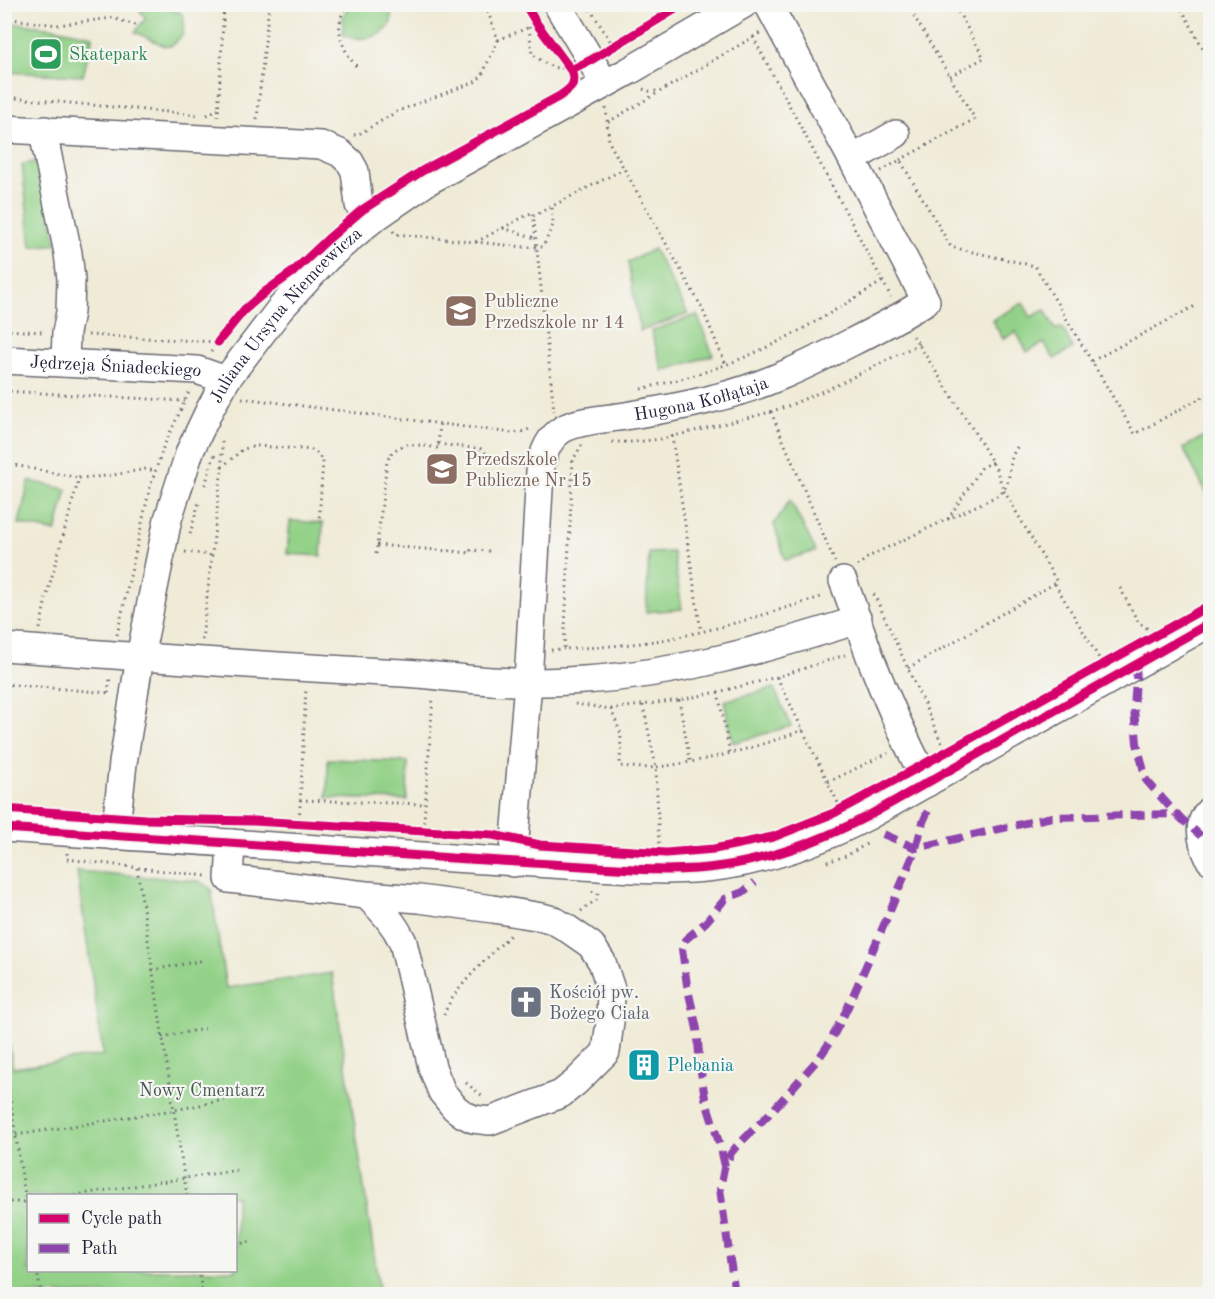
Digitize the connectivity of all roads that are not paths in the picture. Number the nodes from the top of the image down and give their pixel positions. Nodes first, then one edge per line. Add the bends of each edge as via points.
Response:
1 (557, 4) edge
2 (744, 4) edge
3 (768, 4) edge
4 (603, 97) junction
5 (4, 129) edge
6 (45, 130) junction
7 (898, 147) road end
8 (858, 170) junction
9 (382, 228) junction
10 (4, 360) edge
11 (65, 363) junction
12 (231, 389) junction
13 (845, 585) road end
14 (858, 620) junction
15 (1210, 623) edge
16 (4, 647) edge
17 (140, 657) junction
18 (528, 682) junction
19 (923, 775) junction
20 (1210, 810) edge
21 (4, 828) edge
22 (115, 836) junction
23 (231, 843) junction
24 (1206, 848) edge
25 (513, 863) junction
26 (366, 895) junction

1 - 4 street
2 - 4 street, Juliana Ursyna Niemcewicza
3 - 8 street, Hugona Kołłątaja
4 - 9 street, Juliana Ursyna Niemcewicza via 428,181
5 - 6 street
6 - 9 street via 321,145 350,162 359,205
6 - 11 street via 71,279
7 - 8 street
8 - 18 street, Hugona Kołłątaja via 926,302 821,358 740,391 660,410 589,421 556,435 545,451 540,472
9 - 12 street, Juliana Ursyna Niemcewicza via 327,258 280,309
10 - 11 street, Jędrzeja Śniadeckiego
11 - 12 street, Jędrzeja Śniadeckiego via 197,370
12 - 17 street, Juliana Ursyna Niemcewicza via 210,409 190,450 168,519
13 - 14 street
14 - 18 street via 723,659 672,669 584,681
14 - 19 street via 887,700
15 - 19 street
16 - 17 street
17 - 18 street
17 - 22 street, Juliana Ursyna Niemcewicza
18 - 25 street, Hugona Kołłątaja
19 - 25 street via 868,816 821,839 750,861 667,869
20 - 24 street via 1202,824
21 - 22 street
22 - 23 street
23 - 25 street
23 - 26 street via 229,879
26 - 26 street via 530,915 565,927 591,945 611,989 606,1052 561,1094 490,1121 463,1114 442,1092 432,1067 403,942 395,925

